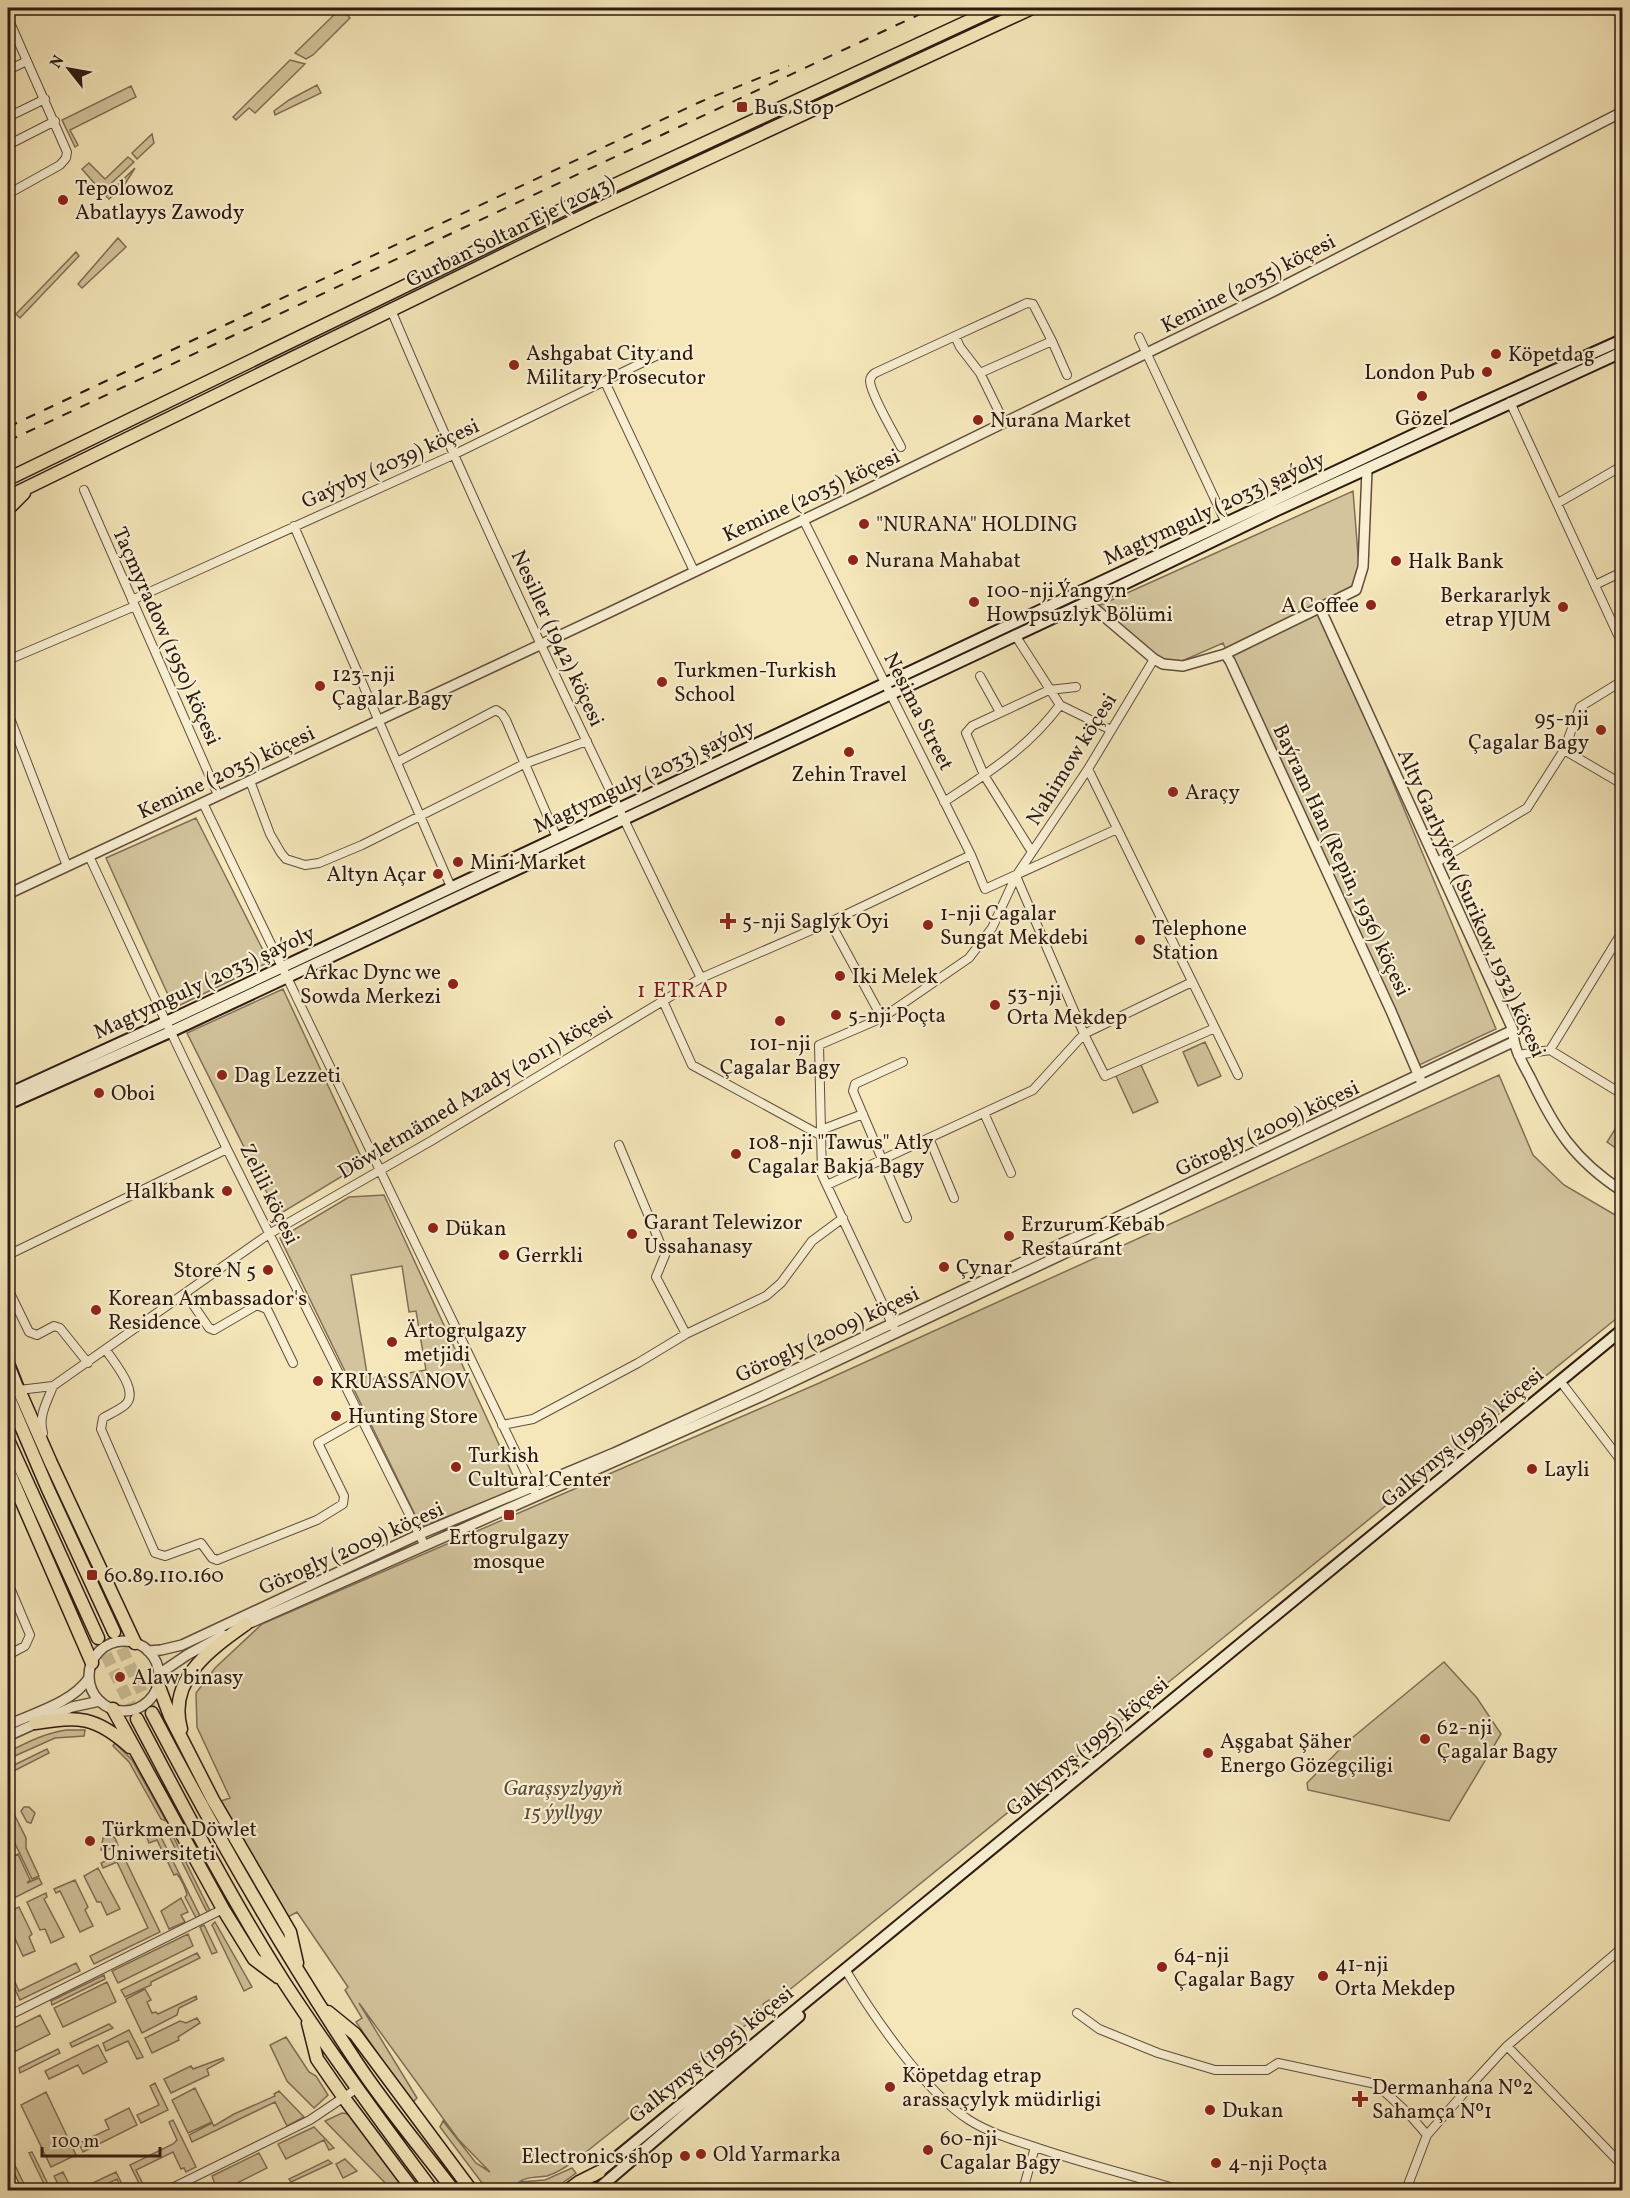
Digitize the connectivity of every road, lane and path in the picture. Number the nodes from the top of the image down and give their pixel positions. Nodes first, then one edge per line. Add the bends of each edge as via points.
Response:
1 (997, 8) edge
2 (1032, 8) edge
3 (8, 18) edge
4 (27, 60) junction
5 (8, 70) edge
6 (45, 99) junction
7 (1623, 112) edge
8 (8, 117) edge
9 (55, 121) junction
10 (8, 145) edge
11 (8, 194) edge
12 (391, 310) junction
13 (955, 336) junction
14 (1139, 337) dead end
15 (1623, 340) edge
16 (1052, 341) junction
17 (1623, 352) edge
18 (1147, 353) junction
19 (660, 354) dead end
20 (980, 373) junction
21 (1067, 375) dead end
22 (605, 381) junction
23 (1510, 402) junction
24 (1004, 422) junction
25 (901, 447) dead end
26 (453, 455) junction
27 (1623, 466) edge
28 (1367, 470) junction
29 (24, 471) junction
30 (8, 474) edge
31 (8, 479) edge
32 (34, 484) junction
33 (84, 490) dead end
34 (8, 497) edge
35 (1558, 503) junction
36 (8, 509) edge
37 (803, 519) junction
38 (1226, 523) junction
39 (294, 526) junction
40 (694, 571) junction
41 (1623, 572) edge
42 (1595, 585) junction
43 (1085, 590) junction
44 (1087, 602) junction
45 (134, 603) junction
46 (1320, 608) junction
47 (1015, 635) junction
48 (1623, 640) edge
49 (541, 644) junction
50 (1225, 654) junction
51 (1154, 659) junction
52 (8, 660) edge
53 (980, 676) dead end
54 (1623, 681) edge
55 (1076, 687) dead end
56 (887, 689) junction
57 (1049, 690) junction
58 (1060, 705) junction
59 (1000, 712) junction
60 (8, 713) edge
61 (379, 720) junction
62 (1111, 730) junction
63 (586, 741) junction
64 (1564, 750) junction
65 (397, 762) junction
66 (524, 764) junction
67 (1088, 769) junction
68 (984, 775) junction
69 (250, 781) junction
70 (1623, 784) edge
71 (218, 795) junction
72 (944, 802) junction
73 (203, 803) junction
74 (620, 814) junction
75 (420, 815) junction
76 (1117, 830) junction
77 (557, 838) junction
78 (1032, 852) junction
79 (971, 855) junction
80 (89, 856) junction
81 (1437, 862) junction
82 (67, 866) junction
83 (1016, 876) junction
84 (451, 887) junction
85 (8, 894) edge
86 (830, 922) junction
87 (1623, 932) edge
88 (285, 971) junction
89 (701, 978) junction
90 (1192, 982) junction
91 (663, 1001) junction
92 (882, 1018) junction
93 (168, 1027) junction
94 (1215, 1028) junction
95 (1513, 1030) junction
96 (1084, 1035) junction
97 (1513, 1042) junction
98 (1550, 1050) junction
99 (1518, 1055) junction
100 (903, 1062) dead end
101 (1238, 1075) dead end
102 (1420, 1080) junction
103 (8, 1095) edge
104 (1623, 1095) edge
105 (8, 1104) edge
106 (984, 1113) junction
107 (863, 1114) junction
108 (821, 1133) junction
109 (929, 1138) junction
110 (619, 1145) dead end
111 (227, 1149) junction
112 (882, 1160) junction
113 (378, 1170) junction
114 (1011, 1173) dead end
115 (827, 1185) junction
116 (1623, 1191) edge
117 (954, 1198) dead end
118 (843, 1218) junction
119 (907, 1218) dead end
120 (269, 1234) junction
121 (8, 1255) edge
122 (8, 1289) edge
123 (185, 1293) junction
124 (894, 1328) junction
125 (1623, 1330) edge
126 (686, 1334) junction
127 (1623, 1338) edge
128 (106, 1350) junction
129 (8, 1362) edge
130 (88, 1363) junction
131 (293, 1363) dead end
132 (8, 1381) edge
133 (53, 1386) junction
134 (1564, 1386) junction
135 (20, 1389) junction
136 (8, 1396) edge
137 (362, 1418) junction
138 (502, 1425) junction
139 (8, 1440) edge
140 (8, 1462) edge
141 (1623, 1462) edge
142 (51, 1463) junction
143 (8, 1470) edge
144 (47, 1487) junction
145 (29, 1488) junction
146 (535, 1492) junction
147 (420, 1534) junction
148 (424, 1544) junction
149 (8, 1583) edge
150 (246, 1624) junction
151 (114, 1632) tunnel mouth
152 (98, 1638) tunnel mouth
153 (135, 1643) junction
154 (148, 1650) junction
155 (8, 1655) edge
156 (92, 1663) junction
157 (89, 1678) junction
158 (158, 1679) junction
159 (100, 1701) junction
160 (113, 1709) junction
161 (152, 1713) tunnel mouth
162 (137, 1719) tunnel mouth
163 (35, 1724) junction
164 (8, 1725) edge
165 (8, 1736) edge
166 (185, 1744) junction
167 (141, 1760) junction
168 (223, 1909) junction
169 (1623, 1948) edge
170 (847, 1972) junction
171 (299, 1973) junction
172 (284, 1982) junction
173 (318, 2004) junction
174 (306, 2013) junction
175 (1077, 2013) dead end
176 (8, 2016) edge
177 (1508, 2046) junction
178 (356, 2089) junction
179 (344, 2098) junction
180 (1427, 2135) junction
181 (1035, 2147) junction
182 (1623, 2165) edge
183 (8, 2171) edge
184 (599, 2172) junction
185 (17, 2190) edge
186 (168, 2190) edge
187 (413, 2190) edge
188 (432, 2190) edge
189 (453, 2190) edge
190 (471, 2190) edge
191 (568, 2190) edge
192 (575, 2190) edge
193 (597, 2190) edge
194 (1023, 2190) edge
195 (1180, 2190) edge
196 (1406, 2190) edge

1 - 29 main road, Gurban Soltan Eje (2043) via 588,196
2 - 12 main road, Gurban Soltan Eje (2043)
3 - 4 street
4 - 5 street
4 - 6 street
6 - 8 street
6 - 9 street
7 - 18 street, Kemine (2035) köçesi
9 - 10 street
9 - 11 street via 66,158
12 - 26 street, Nesiller (1942) köçesi
12 - 32 main road, Gurban Soltan Eje (2043)
13 - 16 street via 1030,302
13 - 20 street
13 - 25 street via 871,376 877,399
14 - 18 street
15 - 38 main road, Magtymguly (2033) şaýoly
16 - 20 street
16 - 21 street
17 - 23 main road, Magtymguly (2033) şaýoly
18 - 24 street, Kemine (2035) köçesi
18 - 38 street
19 - 22 street, Gaýyby (2039) köçesi
20 - 24 street
22 - 26 street, Gaýyby (2039) köçesi
22 - 40 street
23 - 28 main road, Magtymguly (2033) şaýoly
23 - 35 street
24 - 37 street, Kemine (2035) köçesi
26 - 39 street, Gaýyby (2039) köçesi
26 - 49 street, Nesiller (1942) köçesi
27 - 35 street
28 - 44 main road, Magtymguly (2033) şaýoly
28 - 46 street via 1360,580 1356,590
29 - 30 main road
29 - 31 main road, Gurban Soltan Eje (2043)
32 - 34 main road, Gurban Soltan Eje (2043)
32 - 36 main road
33 - 45 street, Taçmyradow (1950) köçesi
35 - 42 street
37 - 40 street, Kemine (2035) köçesi
37 - 56 street, Nesima Street
38 - 43 main road, Magtymguly (2033) şaýoly
39 - 45 street, Gaýyby (2039) köçesi
39 - 61 street
40 - 49 street, Kemine (2035) köçesi
41 - 42 street
42 - 48 street
43 - 44 street
43 - 56 main road, Magtymguly (2033) şaýoly
44 - 47 main road, Magtymguly (2033) şaýoly
44 - 51 street
45 - 52 street, Gaýyby (2039) köçesi
45 - 71 street, Taçmyradow (1950) köçesi
46 - 50 street
46 - 81 street, Alty Garlyýew (Surikow, 1932) köçesi
47 - 56 main road, Magtymguly (2033) şaýoly
47 - 57 street
49 - 61 street, Kemine (2035) köçesi
49 - 63 street, Nesiller (1942) köçesi
50 - 51 street via 1183,666
50 - 102 street, Baýram Han (Repin, 1936) köçesi
51 - 62 street, Nahimow köçesi
53 - 59 street
54 - 64 street via 1580,707
55 - 57 street
56 - 72 street, Nesima Street
56 - 74 main road, Magtymguly (2033) şaýoly
57 - 58 street
57 - 59 street
58 - 62 street
58 - 68 street via 1032,738
59 - 68 street via 967,729
60 - 82 street
61 - 65 street
61 - 69 street, Kemine (2035) köçesi
62 - 67 street, Nahimow köçesi
63 - 66 street
63 - 74 street, Nesiller (1942) köçesi
64 - 70 street
64 - 81 street via 1527,808
65 - 66 street via 496,710 506,720
65 - 75 street
66 - 75 street
66 - 77 street
67 - 76 street
67 - 78 street, Nahimow köçesi
68 - 72 street
68 - 78 street
69 - 71 street, Kemine (2035) köçesi
69 - 75 street via 281,853 286,859 305,865 362,845
71 - 73 street, Kemine (2035) köçesi
72 - 79 street, Nesima Street
73 - 80 street, Kemine (2035) köçesi
73 - 88 street
74 - 77 main road, Magtymguly (2033) şaýoly
74 - 88 main road, Magtymguly (2033) şaýoly
74 - 89 street, Nesiller (1942) köçesi
75 - 84 street
76 - 83 street
76 - 90 street
77 - 84 main road, Magtymguly (2033) şaýoly
78 - 83 street, Nahimow köçesi
79 - 83 street, Nesima Street via 985,889
79 - 86 street, Döwletmämed Azady (2011) köçesi
80 - 82 street, Kemine (2035) köçesi
80 - 93 street, Zelili köçesi
81 - 95 street, Alty Garlyýew (Surikow, 1932) köçesi
82 - 85 street, Kemine (2035) köçesi
83 - 92 street, Nahimow köçesi via 992,928 969,958
83 - 96 street
84 - 88 main road, Magtymguly (2033) şaýoly
86 - 89 street, Döwletmämed Azady (2011) köçesi
86 - 92 street
87 - 98 street
88 - 93 main road, Magtymguly (2033) şaýoly
88 - 113 street
89 - 91 street, Döwletmämed Azady (2011) köçesi
90 - 94 street
90 - 96 street
91 - 108 street via 692,1065
91 - 113 street, Döwletmämed Azady (2011) köçesi
92 - 108 street, Nahimow köçesi via 819,1045
93 - 103 main road, Magtymguly (2033) şaýoly
93 - 105 main road, Magtymguly (2033) şaýoly
93 - 111 street, Zelili köçesi
94 - 96 street via 1105,1076
94 - 101 street
95 - 97 street, Alty Garlyýew (Surikow, 1932) köçesi
95 - 102 street, Görogly (2009) köçesi
96 - 106 street via 1033,1090
97 - 99 street, Alty Garlyýew (Surikow, 1932) köçesi
97 - 102 street, Görogly (2009) köçesi
98 - 99 street
98 - 104 street
99 - 116 street, Alty Garlyýew (Surikow, 1932) köçesi via 1564,1140 1591,1169
100 - 107 street via 855,1084 853,1091
102 - 124 street, Görogly (2009) köçesi
106 - 109 street
106 - 114 street
107 - 108 street
107 - 112 street
108 - 115 street via 822,1175
109 - 112 street
109 - 117 street
110 - 126 street via 665,1255 656,1277
111 - 120 street, Zelili köçesi
111 - 121 street
112 - 115 street
112 - 119 street
113 - 120 street, Döwletmämed Azady (2011) köçesi
113 - 138 street
115 - 118 street
118 - 124 street
118 - 126 street via 812,1241 781,1283 766,1296
120 - 123 street, Döwletmämed Azady (2011) köçesi
120 - 137 street, Zelili köçesi
122 - 130 street via 29,1332 37,1335 54,1326 60,1329
123 - 128 street, Döwletmämed Azady (2011) köçesi
123 - 131 street via 214,1330 262,1305
124 - 146 street, Görogly (2009) köçesi
125 - 170 main road, Galkynyş (1995) köçesi
126 - 138 street via 533,1419
127 - 134 main road, Galkynyş (1995) köçesi
128 - 130 street, Döwletmämed Azady (2011) köçesi
128 - 137 street via 130,1389 130,1398 104,1418 101,1429 155,1553 160,1555 201,1543 217,1560 338,1509 344,1496 318,1443
129 - 135 main road
130 - 133 street, Döwletmämed Azady (2011) köçesi
132 - 135 main road
133 - 135 street, Döwletmämed Azady (2011) köçesi
133 - 142 street via 41,1425
134 - 141 street
134 - 170 main road, Galkynyş (1995) köçesi
135 - 142 main road
136 - 144 main road
137 - 147 street, Zelili köçesi
138 - 146 street
139 - 145 main road
140 - 145 main road
142 - 144 main road
142 - 153 main road
143 - 156 main road
144 - 151 main road
145 - 152 main road
146 - 147 street, Görogly (2009) köçesi
146 - 148 street, Görogly (2009) köçesi
147 - 148 street, Zelili köçesi
147 - 154 street, Görogly (2009) köçesi via 182,1645
148 - 150 street, Görogly (2009) köçesi
149 - 155 street via 30,1635 25,1646
150 - 158 street, Görogly (2009) köçesi via 187,1654
150 - 166 main road via 201,1657 190,1673 179,1706
153 - 154 street
153 - 156 street via 109,1644
154 - 158 street via 157,1664
156 - 157 street
157 - 159 street
157 - 164 street via 70,1696
158 - 160 street via 151,1698 139,1707
158 - 166 main road
159 - 160 street
159 - 163 street via 72,1707
160 - 167 main road
161 - 171 main road via 215,1832
162 - 172 main road via 222,1879
163 - 165 street
163 - 167 main road via 72,1718 92,1722 118,1736
166 - 171 main road via 290,1932
167 - 168 main road
168 - 172 main road via 254,1959
168 - 176 street
169 - 177 street
170 - 181 street via 911,2063 951,2107 988,2131
170 - 184 main road, Galkynyş (1995) köçesi
170 - 193 main road, Galkynyş (1995) köçesi
171 - 173 main road
172 - 174 main road
173 - 189 main road via 367,2078
173 - 190 main road via 355,2034
174 - 178 main road
174 - 179 main road via 317,2059
175 - 180 street via 1099,2029 1215,2070 1267,2070 1278,2063 1376,2084
177 - 180 street
177 - 182 street
178 - 179 street
178 - 188 main road
179 - 186 street via 310,2120
179 - 187 main road
180 - 196 street
181 - 194 street
181 - 195 street
183 - 185 street
184 - 191 main road
184 - 192 main road, Galkynyş (1995) köçesi

